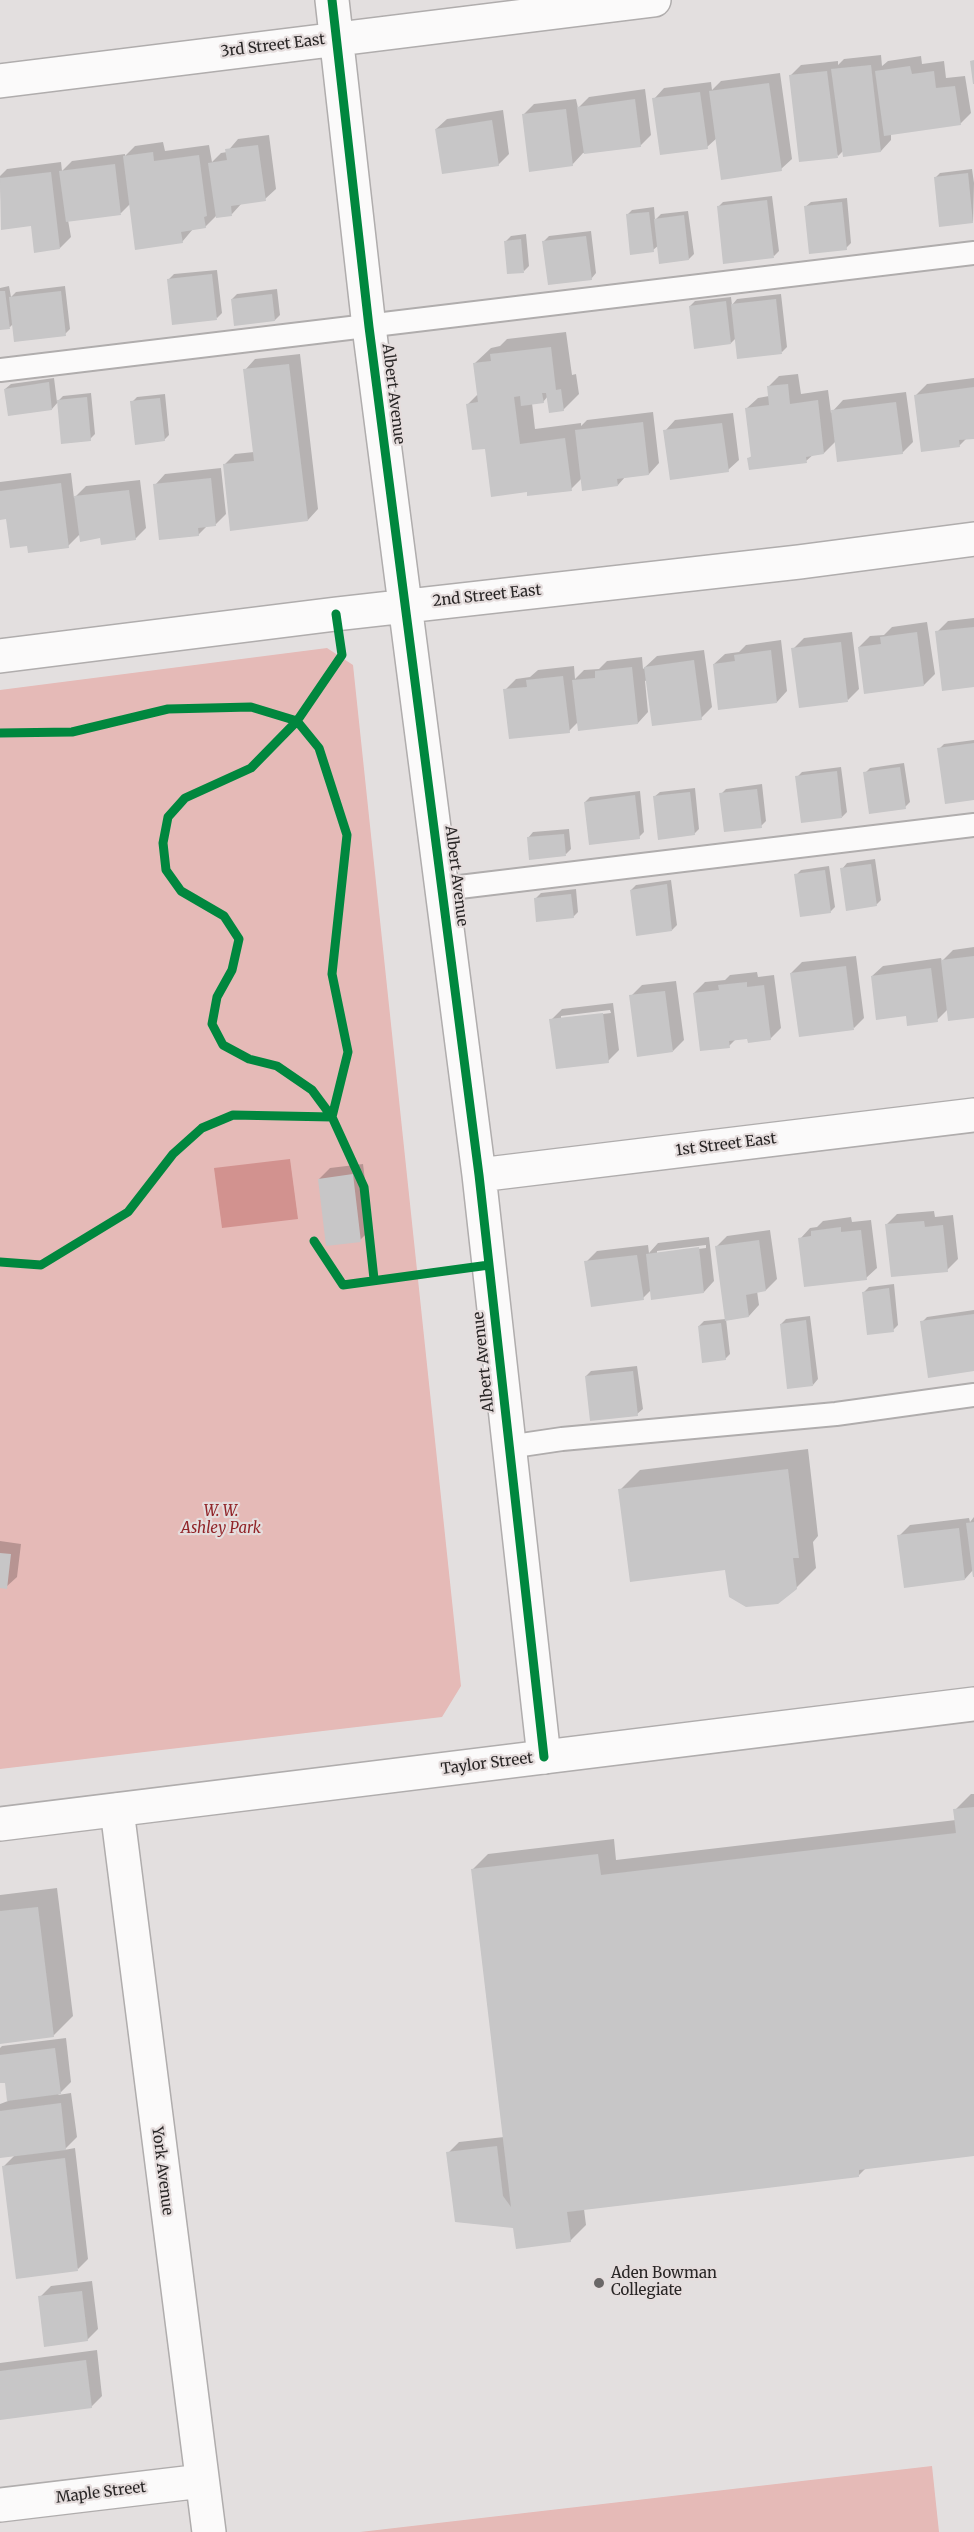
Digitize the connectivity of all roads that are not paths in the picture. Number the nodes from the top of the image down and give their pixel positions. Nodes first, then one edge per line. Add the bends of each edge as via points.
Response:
1 (332, 0) edge
2 (654, 0) edge
3 (336, 38) junction
4 (0, 81) edge
5 (974, 253) edge
6 (369, 327) junction
7 (0, 370) edge
8 (974, 539) edge
9 (406, 606) junction
10 (0, 656) edge
11 (974, 825) edge
12 (443, 889) junction
13 (974, 1115) edge
14 (479, 1175) junction
15 (974, 1395) edge
16 (508, 1447) junction
17 (974, 1704) edge
18 (544, 1757) junction
19 (117, 1810) junction
20 (0, 1824) edge
21 (202, 2481) junction
22 (0, 2505) edge
23 (209, 2532) edge

1 - 3 street, Albert Avenue
2 - 3 street, 3rd Street East
3 - 4 street, 3rd Street East
3 - 6 street, Albert Avenue
5 - 6 lane
6 - 7 lane
6 - 9 street, Albert Avenue
8 - 9 street, 2nd Street East
9 - 10 street, 2nd Street East
9 - 12 street, Albert Avenue
11 - 12 lane
12 - 14 street, Albert Avenue
13 - 14 street, 1st Street East
14 - 16 street, Albert Avenue
15 - 16 lane via 836,1414
16 - 18 street, Albert Avenue
17 - 18 street, Taylor Street
18 - 19 street, Taylor Street
19 - 20 street, Taylor Street
19 - 21 street, York Avenue
21 - 22 street, Maple Street
21 - 23 street, York Avenue

